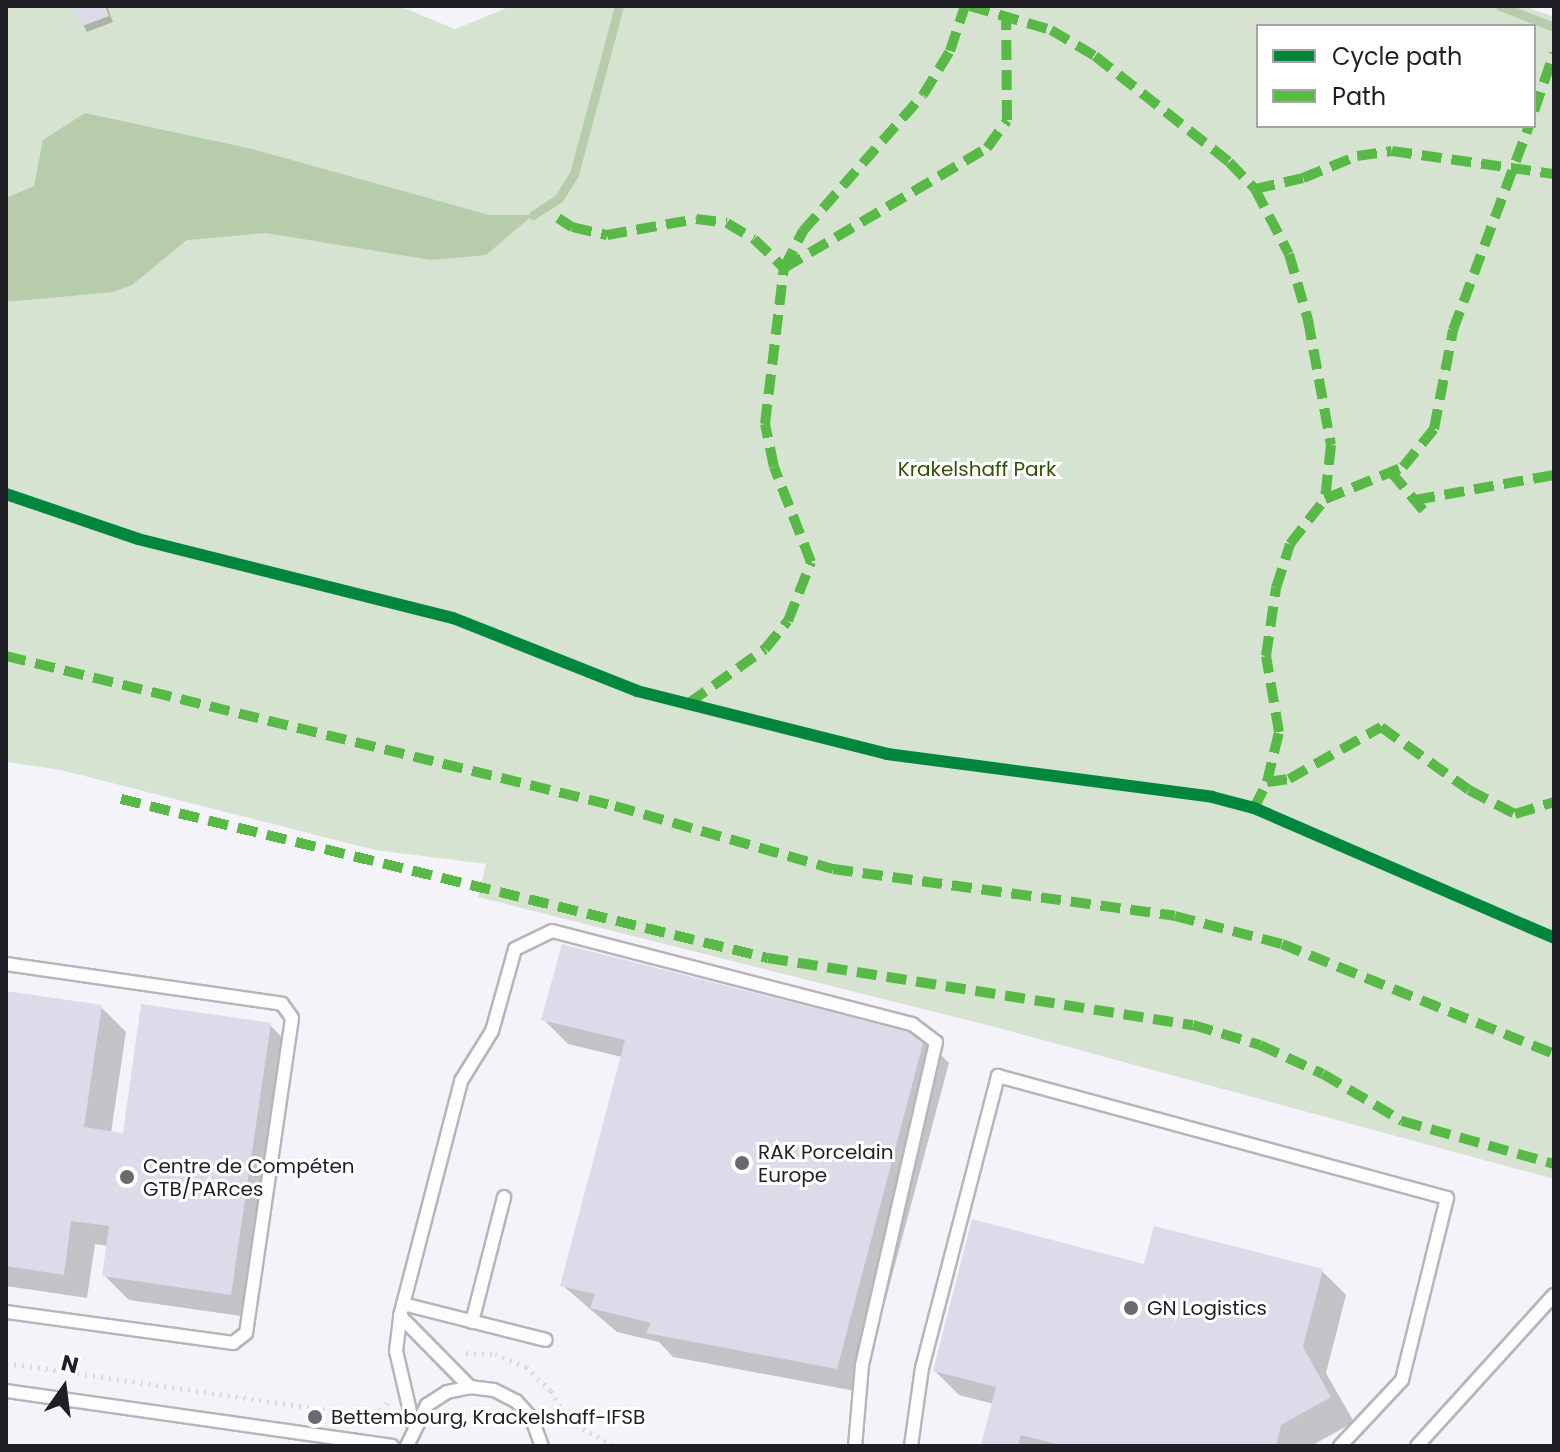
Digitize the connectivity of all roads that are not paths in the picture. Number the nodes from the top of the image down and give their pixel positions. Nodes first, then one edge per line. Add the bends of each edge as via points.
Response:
1 (6, 964) edge
2 (504, 1197) dead end
3 (1554, 1295) edge
4 (401, 1310) junction
5 (6, 1312) edge
6 (472, 1322) junction
7 (546, 1340) dead end
8 (470, 1387) junction
9 (6, 1391) edge
10 (413, 1424) junction
11 (392, 1446) edge
12 (407, 1446) edge
13 (542, 1446) edge
14 (855, 1446) edge
15 (911, 1446) edge
16 (1340, 1446) edge
17 (1417, 1446) edge

1 - 5 lane via 282,1004 292,1018 246,1333 233,1343
2 - 6 lane
3 - 17 lane
4 - 6 lane
4 - 8 lane
4 - 10 lane via 396,1351
4 - 14 lane via 461,1081 492,1031 515,949 552,931 912,1024 936,1042 862,1365
6 - 7 lane
8 - 10 lane via 447,1392 427,1405
8 - 13 lane via 494,1390 516,1401 532,1419
9 - 11 lane
10 - 12 lane
15 - 16 lane via 922,1368 998,1076 1447,1198 1402,1380

